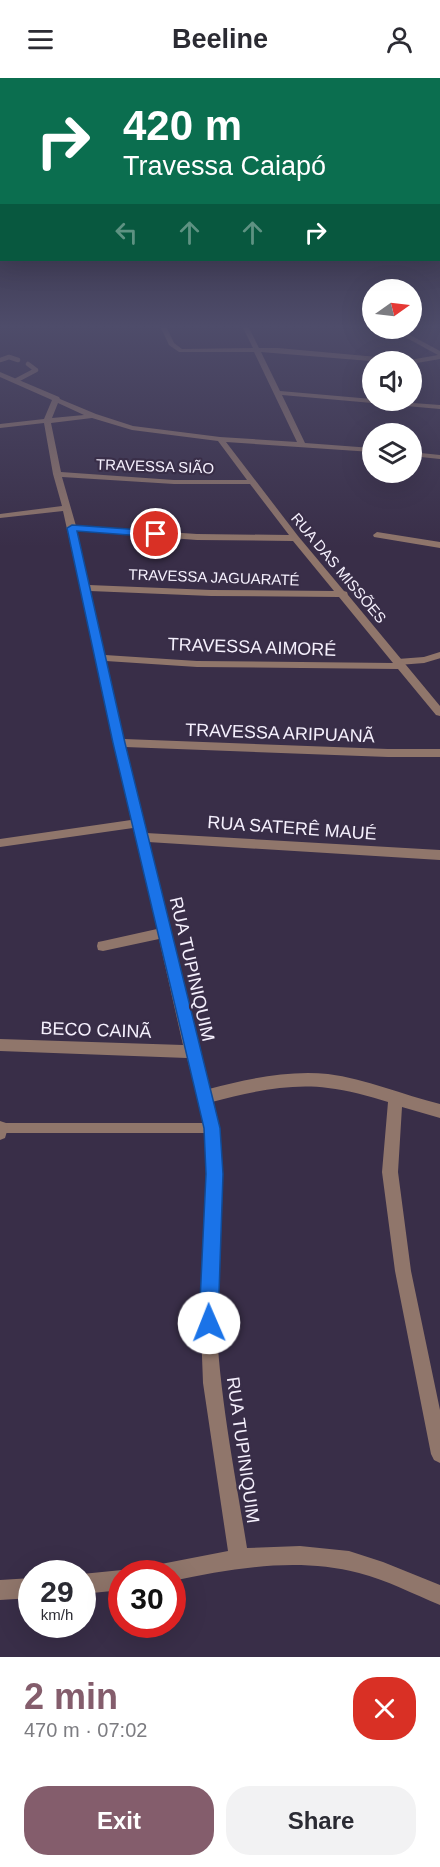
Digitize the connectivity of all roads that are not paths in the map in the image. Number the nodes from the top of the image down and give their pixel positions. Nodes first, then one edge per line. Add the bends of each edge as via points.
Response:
1 (56, 400) edge
2 (60, 400) edge
3 (282, 400) edge
4 (356, 400) edge
5 (440, 407) edge
6 (93, 416) junction
7 (46, 421) junction
8 (0, 426) edge
9 (220, 439) junction
10 (302, 444) junction
11 (362, 449) edge
12 (422, 455) edge
13 (440, 457) edge
14 (57, 474) junction
15 (252, 482) junction
16 (65, 508) junction
17 (0, 516) edge
18 (72, 528) junction
19 (377, 535) dead end
20 (295, 538) junction
21 (440, 545) edge
22 (84, 588) junction
23 (344, 594) junction
24 (440, 656) edge
25 (102, 658) junction
26 (400, 664) junction
27 (440, 713) edge
28 (119, 743) junction
29 (440, 753) edge
30 (138, 822) junction
31 (141, 837) junction
32 (0, 843) edge
33 (440, 855) edge
34 (164, 933) junction
35 (103, 946) dead end
36 (0, 1045) edge
37 (192, 1052) junction
38 (206, 1097) junction
39 (395, 1100) junction
40 (440, 1112) edge
41 (0, 1128) edge
42 (212, 1128) junction
43 (0, 1133) edge
44 (440, 1454) edge
45 (239, 1558) junction
46 (186, 1569) edge
47 (18, 1589) edge
48 (0, 1590) edge
49 (440, 1595) edge

1 - 7 street
2 - 6 street
3 - 10 street
4 - 5 street
6 - 7 street
6 - 9 street via 155,432
7 - 8 street
7 - 14 street, RUA TUPINIQUIM
9 - 10 street
9 - 15 street, RUA DAS MISSÕES
10 - 11 street
12 - 13 street
14 - 15 street, TRAVESSA SIÃO via 174,482
14 - 16 street, RUA TUPINIQUIM
15 - 20 street, RUA DAS MISSÕES
16 - 17 street
16 - 18 street, RUA TUPINIQUIM
18 - 20 street via 197,537
18 - 22 street, RUA TUPINIQUIM
19 - 21 street
20 - 23 street, RUA DAS MISSÕES
22 - 23 street, TRAVESSA JAGUARATÉ
22 - 25 street, RUA TUPINIQUIM
23 - 26 street, RUA DAS MISSÕES
24 - 26 lane
25 - 26 street, TRAVESSA AIMORÉ via 196,664
25 - 28 street, RUA TUPINIQUIM
26 - 27 street, RUA DAS MISSÕES
28 - 29 street, TRAVESSA ARIPUANÃ
28 - 30 street, RUA TUPINIQUIM
30 - 31 street, RUA TUPINIQUIM
30 - 32 street
31 - 33 street, RUA SATERÊ MAUÉ
31 - 34 street, RUA TUPINIQUIM
34 - 35 street
34 - 37 street, RUA TUPINIQUIM
36 - 37 street, BECO CAINÃ
37 - 38 street, RUA TUPINIQUIM
38 - 39 street via 230,1090 326,1081
38 - 42 street, RUA TUPINIQUIM
39 - 40 street
39 - 44 street via 390,1172 405,1283
41 - 42 lane
41 - 43 street
42 - 45 street, RUA TUPINIQUIM via 214,1174 208,1303 212,1372
45 - 46 street
45 - 49 street via 288,1553 351,1561
47 - 48 street

